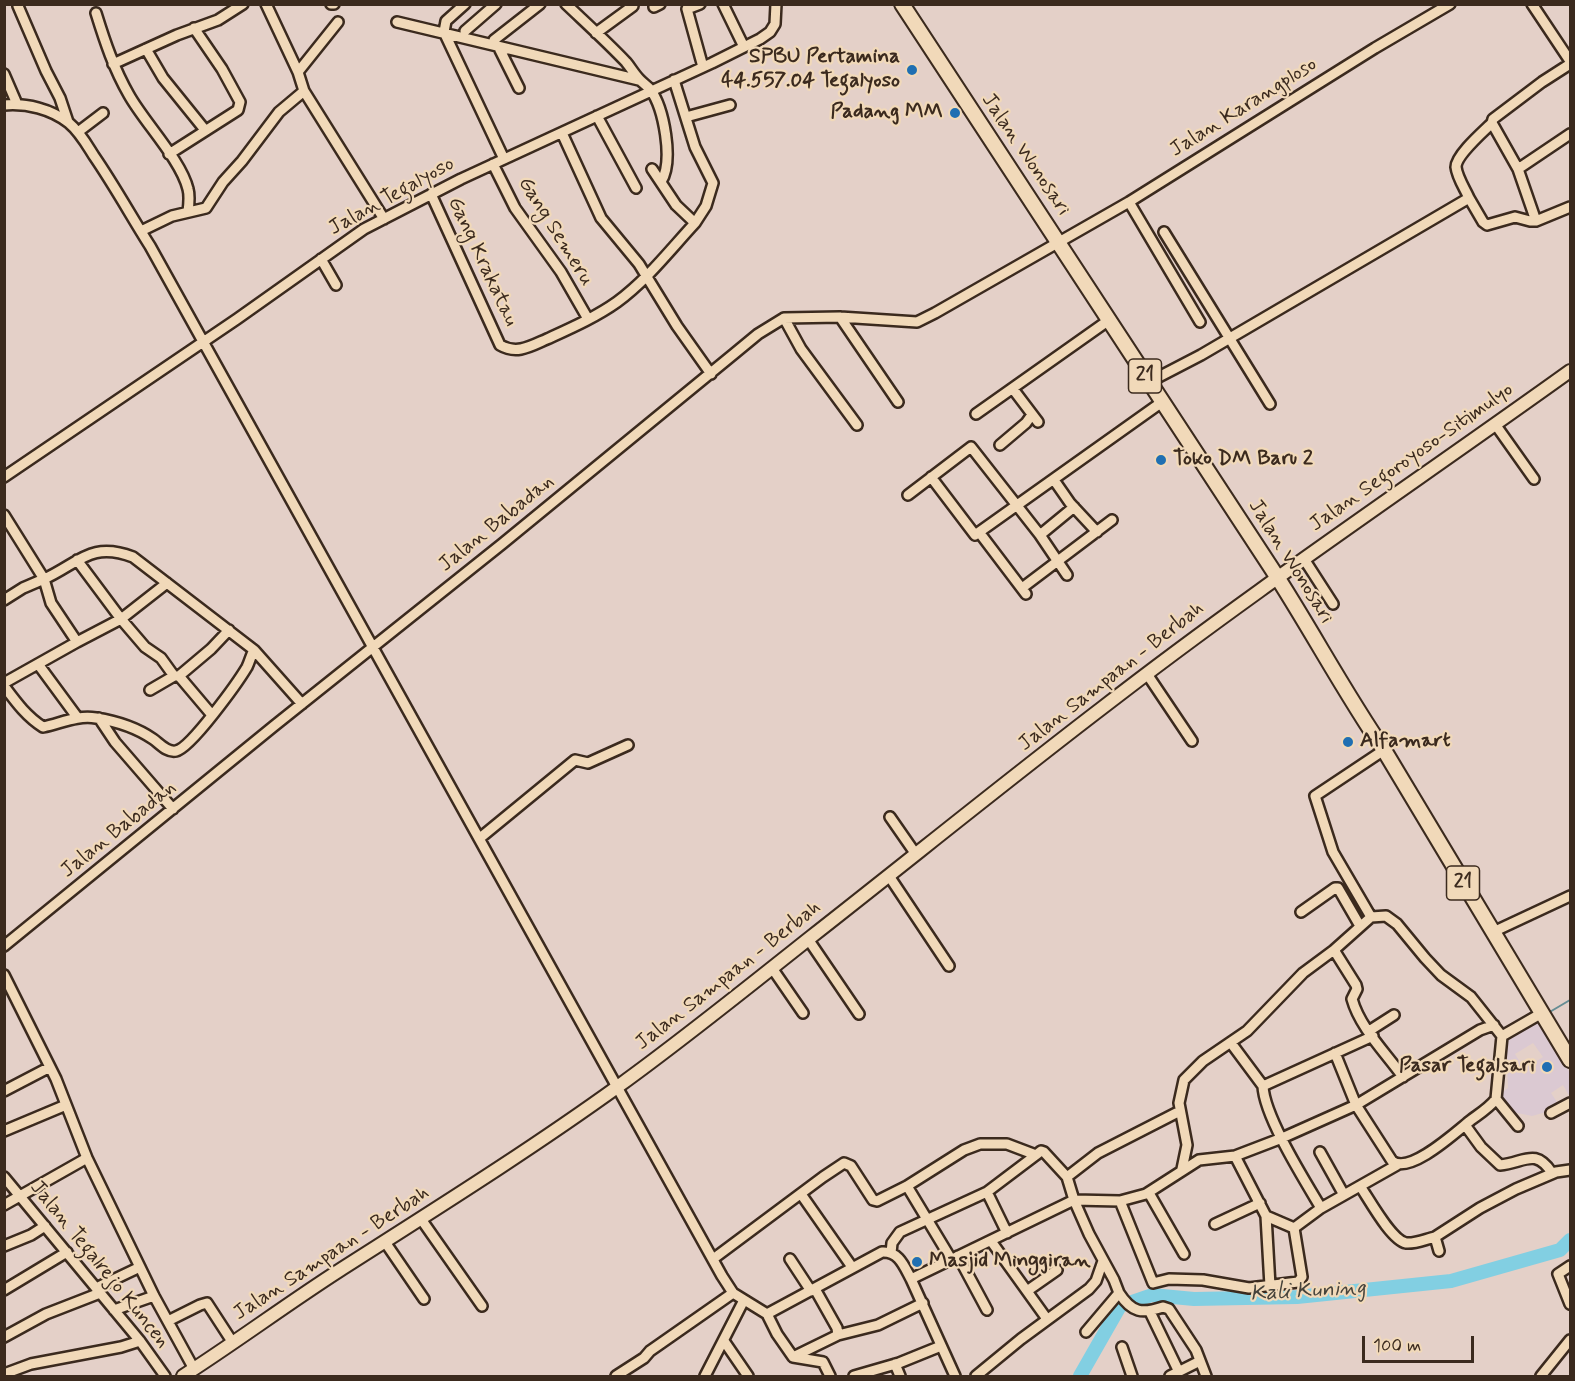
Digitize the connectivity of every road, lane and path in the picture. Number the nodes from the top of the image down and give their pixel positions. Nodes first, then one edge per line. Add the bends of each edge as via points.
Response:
1 (243, 4) edge
2 (266, 4) edge
3 (465, 4) edge
4 (496, 4) edge
5 (540, 4) edge
6 (566, 4) edge
7 (633, 4) edge
8 (700, 4) edge
9 (723, 4) edge
10 (776, 4) edge
11 (902, 4) edge
12 (1450, 4) edge
13 (1532, 4) edge
14 (18, 6) edge
15 (686, 7) edge
16 (96, 13) dead end
17 (338, 22) dead end
18 (397, 22) dead end
19 (194, 28) junction
20 (444, 29) junction
21 (465, 31) junction
22 (596, 33) junction
23 (496, 43) junction
24 (744, 47) junction
25 (146, 49) junction
26 (1570, 62) edge
27 (113, 64) junction
28 (703, 67) junction
29 (298, 72) junction
30 (4, 74) edge
31 (637, 77) junction
32 (674, 80) junction
33 (519, 88) dead end
34 (304, 90) junction
35 (651, 90) junction
36 (17, 104) junction
37 (4, 105) edge
38 (730, 105) dead end
39 (103, 113) dead end
40 (597, 116) junction
41 (686, 117) junction
42 (68, 122) junction
43 (1492, 123) junction
44 (205, 130) junction
45 (78, 132) junction
46 (562, 133) junction
47 (1570, 134) edge
48 (169, 154) junction
49 (504, 159) junction
50 (493, 164) junction
51 (652, 169) dead end
52 (1518, 169) junction
53 (662, 182) junction
54 (636, 188) dead end
55 (431, 194) junction
56 (1469, 198) junction
57 (1129, 202) junction
58 (1570, 207) edge
59 (188, 212) junction
60 (384, 219) junction
61 (1536, 220) junction
62 (695, 223) junction
63 (141, 231) junction
64 (1164, 232) dead end
65 (1057, 242) junction
66 (321, 259) junction
67 (646, 276) junction
68 (336, 285) dead end
69 (1200, 291) junction
70 (1182, 299) junction
71 (840, 317) junction
72 (784, 318) junction
73 (588, 319) junction
74 (1108, 320) junction
75 (1200, 322) dead end
76 (1229, 339) junction
77 (203, 342) junction
78 (711, 374) junction
79 (1569, 375) edge
80 (1149, 382) junction
81 (1012, 389) junction
82 (898, 402) dead end
83 (1162, 402) junction
84 (1270, 404) dead end
85 (976, 414) dead end
86 (857, 424) dead end
87 (1495, 424) junction
88 (1000, 445) dead end
89 (4, 477) edge
90 (931, 477) junction
91 (1534, 479) dead end
92 (1054, 480) junction
93 (908, 495) dead end
94 (1017, 506) junction
95 (1074, 507) junction
96 (4, 514) edge
97 (1112, 520) dead end
98 (979, 532) junction
99 (1097, 532) junction
100 (1040, 535) junction
101 (1304, 559) junction
102 (1057, 560) junction
103 (77, 561) junction
104 (1067, 574) dead end
105 (1276, 577) junction
106 (44, 579) junction
107 (167, 583) junction
108 (4, 600) edge
109 (1333, 604) dead end
110 (121, 619) junction
111 (229, 630) junction
112 (77, 642) junction
113 (373, 647) junction
114 (254, 650) junction
115 (38, 664) junction
116 (1147, 674) junction
117 (176, 676) junction
118 (4, 684) edge
119 (150, 690) dead end
120 (302, 704) junction
121 (212, 715) junction
122 (76, 717) junction
123 (99, 718) junction
124 (1192, 741) dead end
125 (628, 745) dead end
126 (1384, 750) junction
127 (173, 809) junction
128 (890, 817) dead end
129 (480, 838) junction
130 (915, 854) junction
131 (889, 876) junction
132 (1570, 896) edge
133 (1301, 912) dead end
134 (1371, 917) junction
135 (1360, 926) junction
136 (1493, 932) junction
137 (808, 939) junction
138 (4, 946) edge
139 (1334, 950) junction
140 (949, 966) dead end
141 (772, 968) junction
142 (4, 975) edge
143 (803, 1012) dead end
144 (859, 1014) dead end
145 (1394, 1015) dead end
146 (1543, 1015) junction
147 (1494, 1025) junction
148 (1371, 1033) junction
149 (1502, 1036) junction
150 (1231, 1043) junction
151 (1335, 1053) junction
152 (1570, 1058) edge
153 (50, 1067) junction
154 (1404, 1077) junction
155 (618, 1086) junction
156 (1263, 1086) junction
157 (4, 1091) edge
158 (1496, 1099) junction
159 (1570, 1103) edge
160 (66, 1105) junction
161 (1356, 1105) junction
162 (1180, 1111) junction
163 (1551, 1113) dead end
164 (1464, 1125) junction
165 (1518, 1126) dead end
166 (4, 1131) edge
167 (1282, 1138) junction
168 (1320, 1152) dead end
169 (1036, 1155) junction
170 (1235, 1156) junction
171 (87, 1158) junction
172 (1397, 1164) junction
173 (1182, 1169) junction
174 (1570, 1170) edge
175 (1552, 1173) junction
176 (4, 1177) edge
177 (1067, 1177) junction
178 (907, 1186) junction
179 (1361, 1187) junction
180 (987, 1192) junction
181 (1149, 1193) junction
182 (801, 1194) junction
183 (1344, 1195) junction
184 (21, 1196) junction
185 (1074, 1200) junction
186 (1120, 1201) junction
187 (1260, 1203) junction
188 (4, 1205) edge
189 (1322, 1208) junction
190 (1266, 1216) junction
191 (421, 1219) junction
192 (925, 1220) junction
193 (1215, 1224) dead end
194 (45, 1226) junction
195 (1294, 1228) junction
196 (1007, 1233) junction
197 (1435, 1237) junction
198 (991, 1241) junction
199 (385, 1242) junction
200 (4, 1246) edge
201 (1439, 1251) dead end
202 (67, 1252) junction
203 (891, 1253) junction
204 (1184, 1254) dead end
205 (954, 1258) junction
206 (713, 1259) junction
207 (790, 1259) dead end
208 (1103, 1261) junction
209 (1570, 1266) edge
210 (140, 1267) junction
211 (852, 1267) junction
212 (1056, 1270) dead end
213 (911, 1279) junction
214 (1270, 1286) junction
215 (4, 1290) edge
216 (98, 1290) junction
217 (813, 1290) junction
218 (1027, 1291) junction
219 (733, 1293) junction
220 (1120, 1295) junction
221 (154, 1296) junction
222 (424, 1299) dead end
223 (744, 1300) junction
224 (923, 1304) junction
225 (1570, 1304) edge
226 (482, 1306) dead end
227 (114, 1310) junction
228 (987, 1310) dead end
229 (1150, 1312) junction
230 (767, 1314) junction
231 (1047, 1320) junction
232 (168, 1321) junction
233 (1086, 1332) dead end
234 (838, 1335) junction
235 (4, 1337) edge
236 (1570, 1340) edge
237 (140, 1341) junction
238 (724, 1341) junction
239 (233, 1343) junction
240 (941, 1346) junction
241 (1122, 1347) dead end
242 (793, 1357) junction
243 (1200, 1361) junction
244 (895, 1364) junction
245 (194, 1369) junction
246 (4, 1374) edge
247 (1174, 1374) edge
248 (165, 1377) edge
249 (183, 1377) edge
250 (616, 1377) edge
251 (705, 1377) edge
252 (748, 1377) edge
253 (830, 1377) edge
254 (854, 1377) edge
255 (900, 1377) edge
256 (955, 1377) edge
257 (976, 1377) edge
258 (1132, 1377) edge
259 (1206, 1377) edge
260 (1540, 1377) edge

1 - 19 street via 218,20
2 - 29 street
3 - 20 street via 450,16
4 - 21 street
5 - 23 street
6 - 22 street
7 - 22 street
8 - 15 street
9 - 24 street
10 - 24 street, Jalan Tegalyoso via 775,24 770,32
11 - 65 highway, Jalan Wonosari / 21
12 - 57 street, Jalan Karangploso
13 - 26 street
14 - 42 street
15 - 28 street
16 - 27 street
17 - 29 street
18 - 20 street
19 - 25 street
19 - 44 street via 240,102 238,110
20 - 21 street
20 - 23 street
20 - 49 street
21 - 23 street
22 - 31 street
23 - 31 street
23 - 33 street
24 - 28 street, Jalan Tegalyoso
25 - 27 street
25 - 44 street via 163,78
26 - 43 street
27 - 48 street via 129,96
28 - 32 street, Jalan Tegalyoso
29 - 34 street
30 - 36 street
31 - 35 street
32 - 35 street, Jalan Tegalyoso
32 - 41 street
34 - 59 street via 279,112 206,208
34 - 60 street
35 - 40 street, Jalan Tegalyoso
35 - 53 street via 667,140 667,166
36 - 37 street
36 - 42 street via 43,109
38 - 41 street
39 - 45 street
40 - 46 street, Jalan Tegalyoso
40 - 54 street
41 - 62 street via 695,147 713,183 706,206
42 - 45 street
43 - 52 street
43 - 56 street via 1457,162
44 - 48 street
45 - 63 street
46 - 49 street, Jalan Tegalyoso
46 - 67 street via 601,218
47 - 52 street
48 - 59 street via 189,190
49 - 50 street, Jalan Tegalyoso
50 - 55 street, Jalan Tegalyoso
50 - 73 street, Gang Semeru via 515,208 561,272
51 - 53 street
52 - 61 street
53 - 62 street via 676,205
55 - 60 street, Jalan Tegalyoso
55 - 73 street, Gang Krakatau via 501,345 510,351 524,349
56 - 61 street via 1485,224 1515,218
56 - 76 street
57 - 65 street, Jalan Karangploso
57 - 70 street
58 - 61 street
59 - 63 street
60 - 66 street, Jalan Tegalyoso
62 - 67 street
63 - 77 street
64 - 69 street
65 - 71 street via 917,322
65 - 74 highway, Jalan Wonosari / 21
66 - 68 street
66 - 77 street, Jalan Tegalyoso
67 - 73 street via 618,301
67 - 78 street
69 - 70 street
69 - 76 street
70 - 75 street
71 - 72 street
71 - 82 street
72 - 78 street, Jalan Babadan via 758,334
72 - 86 street via 801,349
74 - 80 highway, Jalan Wonosari / 21
74 - 81 street
76 - 80 street
76 - 84 street
77 - 89 street, Jalan Tegalyoso
77 - 113 street
78 - 113 street, Jalan Babadan
79 - 87 main road, Jalan Segoroyoso-Sitimulyo
80 - 83 highway, Jalan Wonosari / 21
81 - 85 street
81 - 88 street via 1035,419
83 - 92 street
83 - 105 highway, Jalan Wonosari / 21
87 - 91 street
87 - 101 main road, Jalan Segoroyoso-Sitimulyo
90 - 93 street
90 - 94 street via 971,447
90 - 98 street via 975,535
92 - 94 street
92 - 95 street
94 - 98 street
94 - 100 street
95 - 99 street
95 - 100 street
96 - 106 street
97 - 99 street
98 - 102 street via 1024,591
99 - 102 street
100 - 102 street
101 - 105 main road, Jalan Segoroyoso-Sitimulyo
101 - 109 street
102 - 104 street
103 - 106 street
103 - 107 street via 112,550 133,557
103 - 110 street
105 - 116 main road, Jalan Sampaan - Berbah
105 - 126 highway, Jalan Wonosari / 21
106 - 108 street
106 - 112 street via 51,603
107 - 110 street
107 - 111 street
110 - 112 street
110 - 117 street
111 - 114 street
111 - 117 street
112 - 115 street
113 - 120 street, Jalan Babadan
113 - 129 street
114 - 120 street
114 - 121 street via 249,664
115 - 118 street
115 - 122 street
116 - 124 street
116 - 130 main road, Jalan Sampaan - Berbah
117 - 119 street
117 - 121 street
118 - 122 street via 31,720 43,727
120 - 127 street, Jalan Babadan
121 - 123 street via 196,736 175,752 129,727
122 - 123 street
123 - 127 street
125 - 129 street via 588,763 575,759
126 - 134 street via 1315,796 1333,852
126 - 136 highway, Jalan Wonosari / 21
127 - 138 street, Jalan Babadan
128 - 130 street
129 - 155 street
130 - 131 main road, Jalan Sampaan - Berbah
131 - 137 main road, Jalan Sampaan - Berbah
131 - 140 street
132 - 136 street
133 - 135 street via 1338,888
134 - 135 street
134 - 147 street via 1386,916 1393,920 1441,975 1471,997
135 - 139 street
136 - 146 highway, Jalan Wonosari / 21
137 - 141 main road, Jalan Sampaan - Berbah
137 - 144 street
139 - 148 street via 1356,985 1352,999
139 - 150 street via 1308,969
141 - 143 street
141 - 155 main road, Jalan Sampaan - Berbah
142 - 153 street
145 - 148 street
146 - 149 street
146 - 152 highway, Jalan Wonosari / 21
147 - 149 street
147 - 154 street
148 - 151 street
148 - 154 street
149 - 158 street
150 - 156 street
150 - 162 street via 1203,1061 1184,1080
151 - 156 street
151 - 161 street
153 - 157 street
153 - 160 street
154 - 161 street
155 - 191 main road, Jalan Sampaan - Berbah
155 - 206 street
156 - 167 street via 1263,1095
158 - 164 street
158 - 165 street
159 - 163 street
160 - 166 street
160 - 171 street
161 - 167 street
161 - 172 street
162 - 173 street via 1187,1145
162 - 177 street via 1098,1153
164 - 172 street via 1438,1147
164 - 175 street via 1500,1165 1535,1157
167 - 170 street
167 - 189 street
168 - 183 street
169 - 177 street via 1041,1151 1049,1155
169 - 178 street via 1007,1144 980,1144 964,1149
169 - 180 street
170 - 173 street via 1199,1160
170 - 187 street
171 - 184 street
171 - 210 street
172 - 179 street
173 - 181 street
174 - 175 street
175 - 197 street via 1489,1203
176 - 184 street, Jalan Tegalrejo Kuncen
177 - 185 street
178 - 182 street via 877,1202 844,1163
178 - 192 street
179 - 183 street
179 - 197 street via 1399,1240 1406,1243
180 - 192 street
180 - 196 street
181 - 186 street
181 - 204 street
182 - 206 street
182 - 211 street
183 - 189 street
184 - 188 street
184 - 194 street, Jalan Tegalrejo Kuncen
185 - 186 street
185 - 196 street
185 - 208 street
186 - 214 street via 1153,1282 1179,1279 1249,1288
187 - 190 street
187 - 193 street
189 - 195 street
190 - 195 street
190 - 214 street
191 - 199 main road, Jalan Sampaan - Berbah
191 - 226 street
192 - 203 street via 900,1233 892,1243
192 - 205 street
194 - 200 street
194 - 202 street, Jalan Tegalrejo Kuncen
195 - 214 street via 1302,1277 1298,1282
196 - 198 street
197 - 201 street
198 - 205 street
198 - 218 street
199 - 222 street
199 - 239 main road, Jalan Sampaan - Berbah
202 - 215 street
202 - 216 street, Jalan Tegalrejo Kuncen
203 - 211 street via 882,1252
203 - 213 street
205 - 213 street
205 - 228 street
206 - 219 street
207 - 217 street
208 - 220 street
208 - 231 street via 1093,1285
209 - 225 street via 1558,1274
210 - 216 street
210 - 221 street
211 - 217 street
212 - 218 street
213 - 224 street
216 - 227 street, Jalan Tegalrejo Kuncen
216 - 235 street
217 - 230 street
217 - 234 street
218 - 231 street
219 - 223 street
219 - 250 street
220 - 229 street via 1137,1311
220 - 233 street
221 - 227 street
221 - 232 street
223 - 230 street
223 - 238 street
224 - 234 street via 878,1325
224 - 240 street
227 - 237 street, Jalan Tegalrejo Kuncen
229 - 243 street via 1169,1309
229 - 247 street
230 - 242 street
231 - 257 street
232 - 239 street via 207,1304
232 - 245 street
234 - 242 street
236 - 260 street
237 - 246 street via 31,1364
237 - 248 street, Jalan Tegalrejo Kuncen
238 - 251 street
238 - 252 street
239 - 245 main road, Jalan Sampaan - Berbah
240 - 244 street
240 - 256 street
241 - 258 street
242 - 253 street via 823,1362
243 - 247 street
243 - 259 street
244 - 254 street
244 - 255 street
245 - 249 main road, Jalan Sampaan - Berbah

